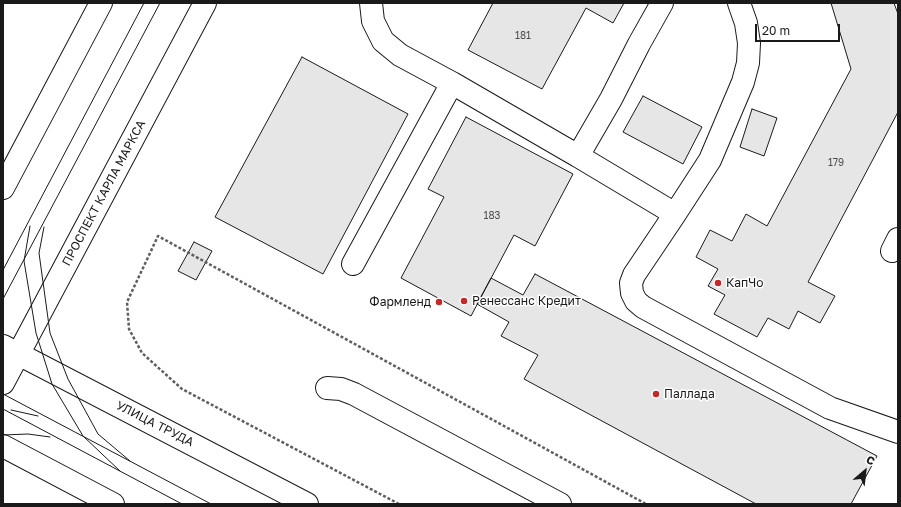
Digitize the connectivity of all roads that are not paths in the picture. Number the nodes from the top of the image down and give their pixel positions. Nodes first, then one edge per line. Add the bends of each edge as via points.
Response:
1 (101, 3) edge
2 (205, 3) edge
3 (371, 3) edge
4 (662, 3) edge
5 (739, 3) edge
6 (452, 83) junction
7 (578, 156) junction
8 (3, 188) edge
9 (675, 214) junction
10 (353, 264) dead end
11 (11, 350) edge
12 (3, 384) edge
13 (327, 388) dead end
14 (898, 432) edge
15 (3, 446) edge
16 (114, 504) edge
17 (307, 504) edge
18 (560, 504) edge

1 - 8 main road
2 - 11 main road, ПРОСПЕКТ КАРЛА МАРКСА
3 - 6 main road via 373,21 383,40 400,55
4 - 7 main road
5 - 9 main road via 749,43 748,63 743,82 710,160
6 - 7 main road
6 - 10 main road
7 - 9 main road
9 - 14 main road via 634,275 631,284 636,301 830,408
11 - 12 main road, ПРОСПЕКТ КАРЛА МАРКСА
11 - 17 main road, УЛИЦА ТРУДА
13 - 18 main road via 354,394
15 - 16 main road

